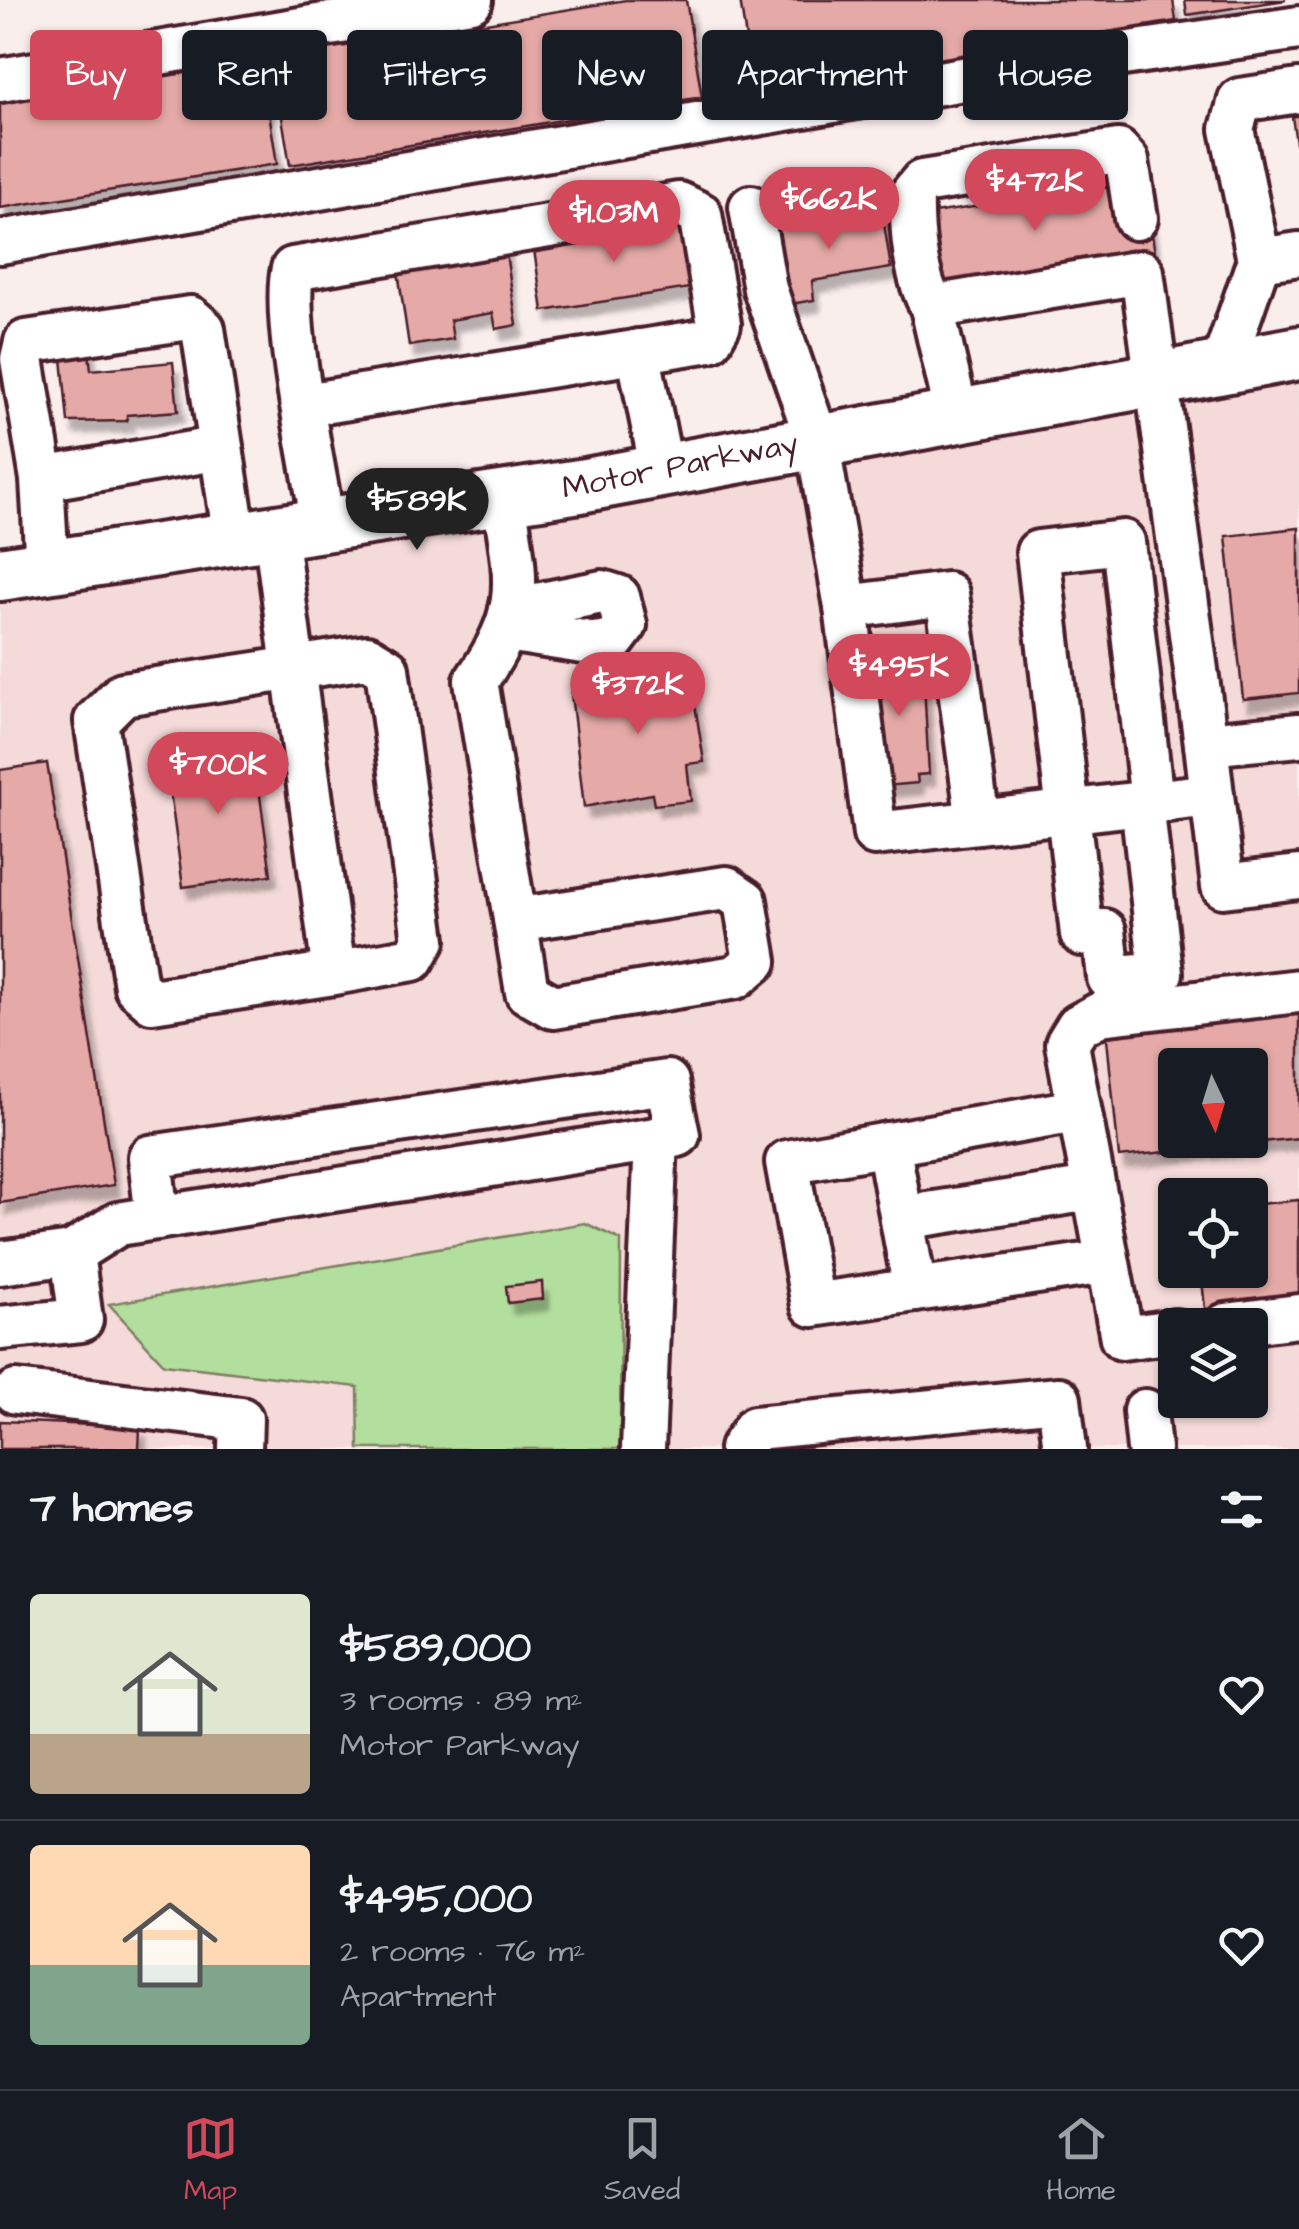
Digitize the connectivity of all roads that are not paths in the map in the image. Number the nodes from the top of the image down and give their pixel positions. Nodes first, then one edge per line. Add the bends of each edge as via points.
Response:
1 (470, 0) edge
2 (1299, 28) edge
3 (0, 80) edge
4 (1299, 91) edge
5 (751, 207) dead end
6 (1136, 218) dead end
7 (0, 242) edge
8 (1279, 257) edge
9 (932, 307) junction
10 (638, 351) junction
11 (1299, 353) edge
12 (1222, 367) junction
13 (1160, 379) junction
14 (305, 405) junction
15 (957, 416) junction
16 (818, 440) junction
17 (221, 448) junction
18 (662, 471) junction
19 (42, 479) junction
20 (504, 498) junction
21 (278, 532) junction
22 (24, 570) edge
23 (846, 607) junction
24 (294, 668) junction
25 (1299, 735) edge
26 (1206, 744) junction
27 (1212, 795) junction
28 (1147, 802) junction
29 (1068, 812) junction
30 (978, 822) junction
31 (1299, 877) edge
32 (515, 920) junction
33 (334, 973) junction
34 (1299, 991) edge
35 (1076, 1111) junction
36 (656, 1139) junction
37 (888, 1144) junction
38 (1091, 1189) junction
39 (157, 1218) junction
40 (902, 1218) junction
41 (72, 1253) junction
42 (1104, 1262) junction
43 (0, 1263) edge
44 (916, 1290) junction
45 (1299, 1316) edge
46 (1268, 1320) edge
47 (0, 1328) edge
48 (1158, 1334) edge
49 (16, 1392) dead end
50 (240, 1449) edge
51 (642, 1449) edge
52 (741, 1449) edge
53 (1065, 1449) edge

1 - 3 street
2 - 7 street
4 - 8 street via 1240,100 1232,129
5 - 16 street via 765,290
6 - 9 street via 1127,160 1118,151 922,182 912,194 912,208 922,288
8 - 12 street
9 - 13 street via 1142,272
9 - 15 street
10 - 14 street
10 - 14 street via 710,340 718,324 700,214 679,204 293,269 288,288
10 - 18 street
11 - 12 main road, Motor Parkway
12 - 13 main road, Motor Parkway
13 - 15 main road, Motor Parkway
13 - 26 street
14 - 21 street
15 - 16 main road, Motor Parkway
16 - 18 main road, Motor Parkway
16 - 23 street
17 - 19 street
17 - 19 street via 203,329 190,318 26,342 22,359
17 - 21 street
18 - 20 main road, Motor Parkway
19 - 22 street
20 - 21 main road, Motor Parkway
20 - 32 street via 516,584 509,620 476,681
21 - 22 main road, Motor Parkway
21 - 24 street
23 - 30 street via 946,594
23 - 30 street via 876,834
24 - 33 street
24 - 33 street via 367,657 387,669 422,921 424,940 412,960
24 - 33 street via 122,694 96,722 136,987 152,1001
25 - 26 street
26 - 27 street
27 - 28 street
27 - 31 street via 1223,886
28 - 29 street
28 - 29 street via 1161,973 1109,978 1104,932 1082,934
28 - 29 street via 1122,542 1038,552
29 - 30 street
32 - 32 street via 526,992 553,1007 736,977 755,961 745,901 726,888
34 - 35 street via 1100,1014 1078,1026 1067,1044
35 - 37 street
35 - 38 street
36 - 39 street
36 - 39 street via 678,1135 667,1082 150,1157
36 - 51 street
37 - 40 street
37 - 44 street via 787,1162 812,1305
38 - 40 street
38 - 42 street
39 - 41 street via 118,1224
40 - 44 street
41 - 43 street
41 - 47 street via 81,1320
42 - 44 street
42 - 48 street via 1122,1338
45 - 46 street
49 - 50 street via 241,1419
52 - 53 street via 755,1428 1060,1399

